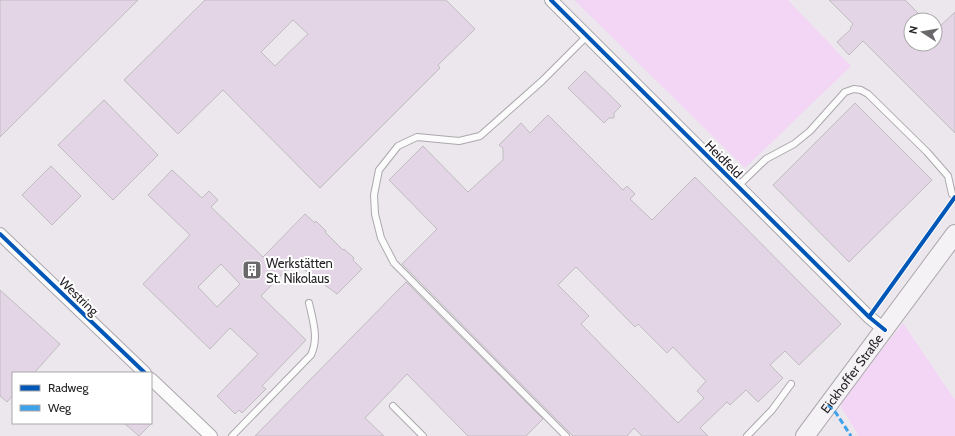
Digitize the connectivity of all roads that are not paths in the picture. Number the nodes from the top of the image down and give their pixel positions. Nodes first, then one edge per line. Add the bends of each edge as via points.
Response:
1 (552, 0) edge
2 (588, 36) junction
3 (738, 186) junction
4 (955, 197) edge
5 (0, 234) edge
6 (955, 234) edge
7 (309, 303) dead end
8 (885, 330) junction
9 (144, 372) edge
10 (152, 380) edge
11 (791, 384) dead end
12 (393, 406) dead end
13 (211, 436) edge
14 (232, 436) edge
15 (423, 436) edge
16 (566, 436) edge
17 (747, 436) edge
18 (805, 436) edge

1 - 2 street, Heidfeld
2 - 3 street, Heidfeld
2 - 16 lane via 480,136 459,141 417,137 398,146 379,170 374,195 375,214 381,238 394,263
3 - 4 lane via 766,159 794,144 810,131 845,92 861,90 927,152 948,176
3 - 8 street, Heidfeld
5 - 9 street, Westring
6 - 8 main road, Eickhoffer Straße
7 - 14 lane via 316,334 311,355
8 - 18 main road, Eickhoffer Straße
10 - 13 street
11 - 17 lane via 772,410
12 - 15 lane

